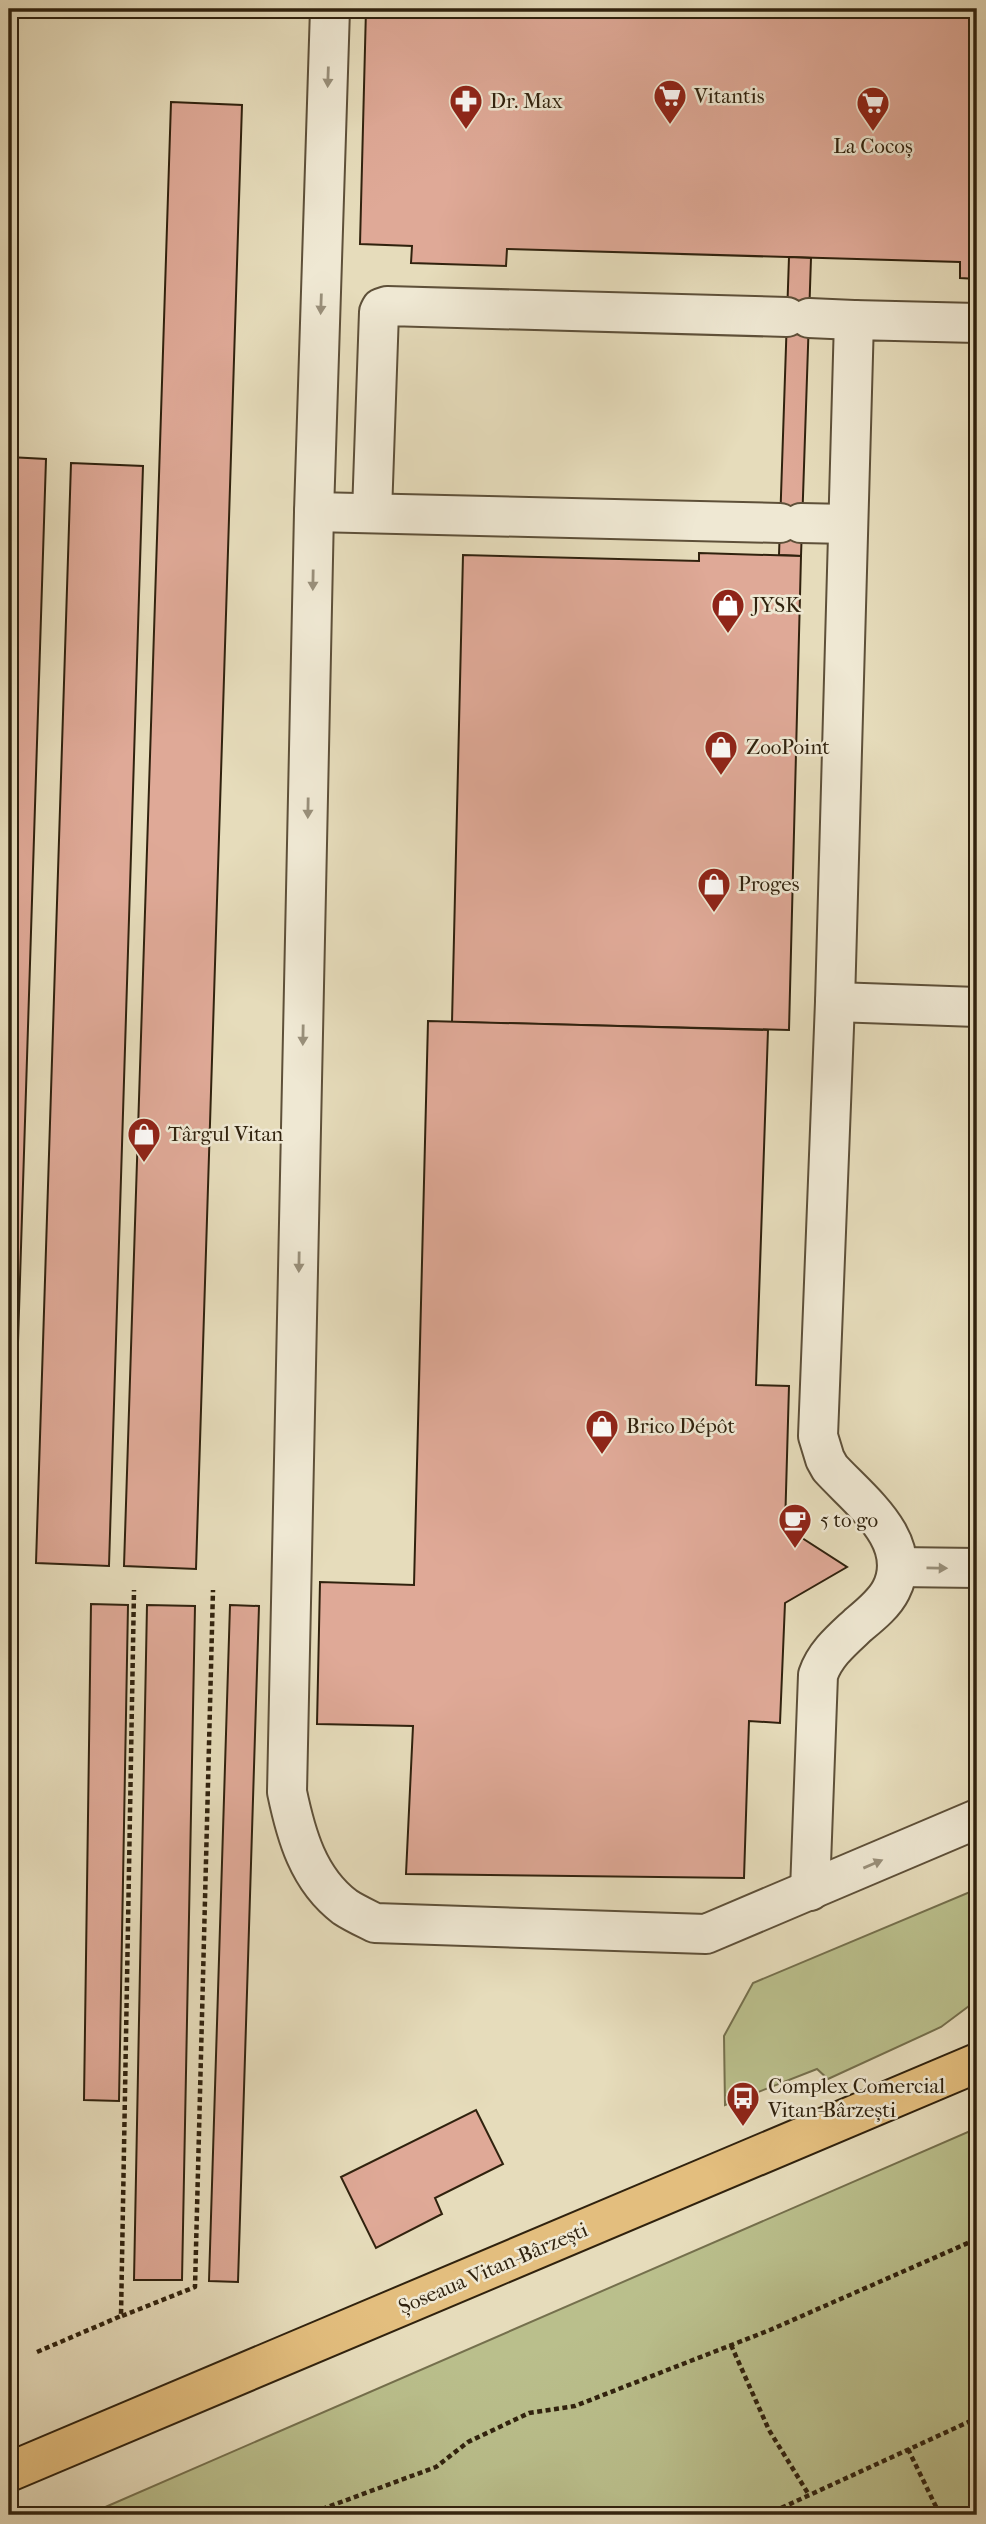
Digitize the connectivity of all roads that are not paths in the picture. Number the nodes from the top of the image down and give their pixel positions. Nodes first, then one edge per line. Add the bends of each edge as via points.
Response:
1 (330, 9) edge
2 (853, 320) junction
3 (977, 323) edge
4 (314, 512) junction
5 (372, 513) junction
6 (848, 524) junction
7 (835, 1002) junction
8 (977, 1006) edge
9 (898, 1567) junction
10 (977, 1569) edge
11 (977, 1819) edge
12 (810, 1891) junction
13 (977, 2063) edge
14 (9, 2472) edge

1 -> 4 lane
2 - 3 lane
2 - 5 lane via 381,308
2 - 6 lane
4 - 5 lane
4 -> 12 lane via 286,1792 307,1862 346,1908 374,1923 706,1934
5 - 6 lane
6 - 7 lane
7 - 8 lane
7 - 9 lane via 818,1436 830,1468 890,1534
9 -> 10 lane
9 - 12 lane via 890,1592 833,1650 818,1675
12 -> 11 lane
13 - 14 main road, Șoseaua Vitan-Bârzești

